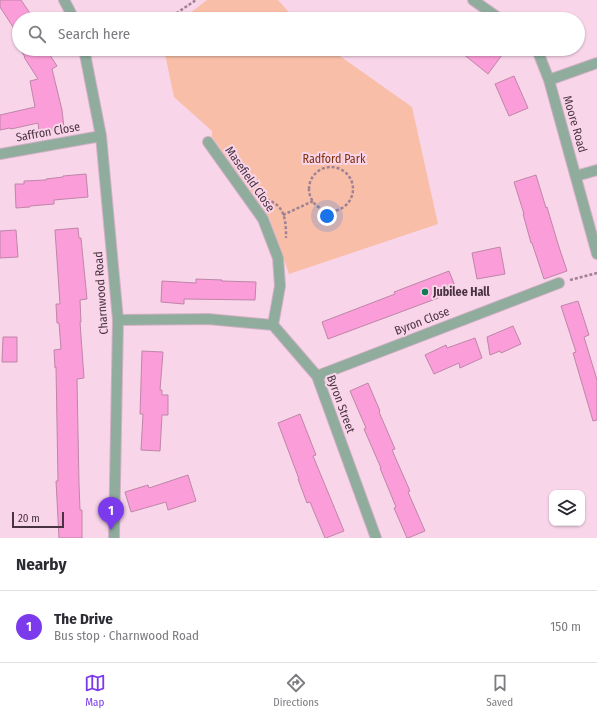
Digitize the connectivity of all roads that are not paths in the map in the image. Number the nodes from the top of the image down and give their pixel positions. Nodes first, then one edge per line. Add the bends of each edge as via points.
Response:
1 (64, 0) edge
2 (472, 0) edge
3 (70, 12) edge
4 (490, 12) edge
5 (85, 56) edge
6 (539, 56) edge
7 (597, 63) edge
8 (548, 80) junction
9 (101, 136) junction
10 (208, 142) dead end
11 (0, 154) edge
12 (597, 170) edge
13 (576, 176) junction
14 (597, 254) edge
15 (559, 283) road end
16 (118, 320) junction
17 (273, 325) junction
18 (317, 376) junction
19 (114, 538) edge
20 (376, 538) edge

1 - 3 street
2 - 4 street
5 - 9 street, Charnwood Road
6 - 8 street, Moore Road
7 - 8 street
8 - 13 street, Moore Road
9 - 11 street, Saffron Close
9 - 16 street, Charnwood Road
10 - 17 street, Masefield Close via 263,219 277,254 280,286
12 - 13 street
13 - 14 street, Moore Road
15 - 18 street, Byron Close
16 - 17 street via 208,319
16 - 19 street, Charnwood Road
17 - 18 street, Byron Street
18 - 20 street, Byron Street

